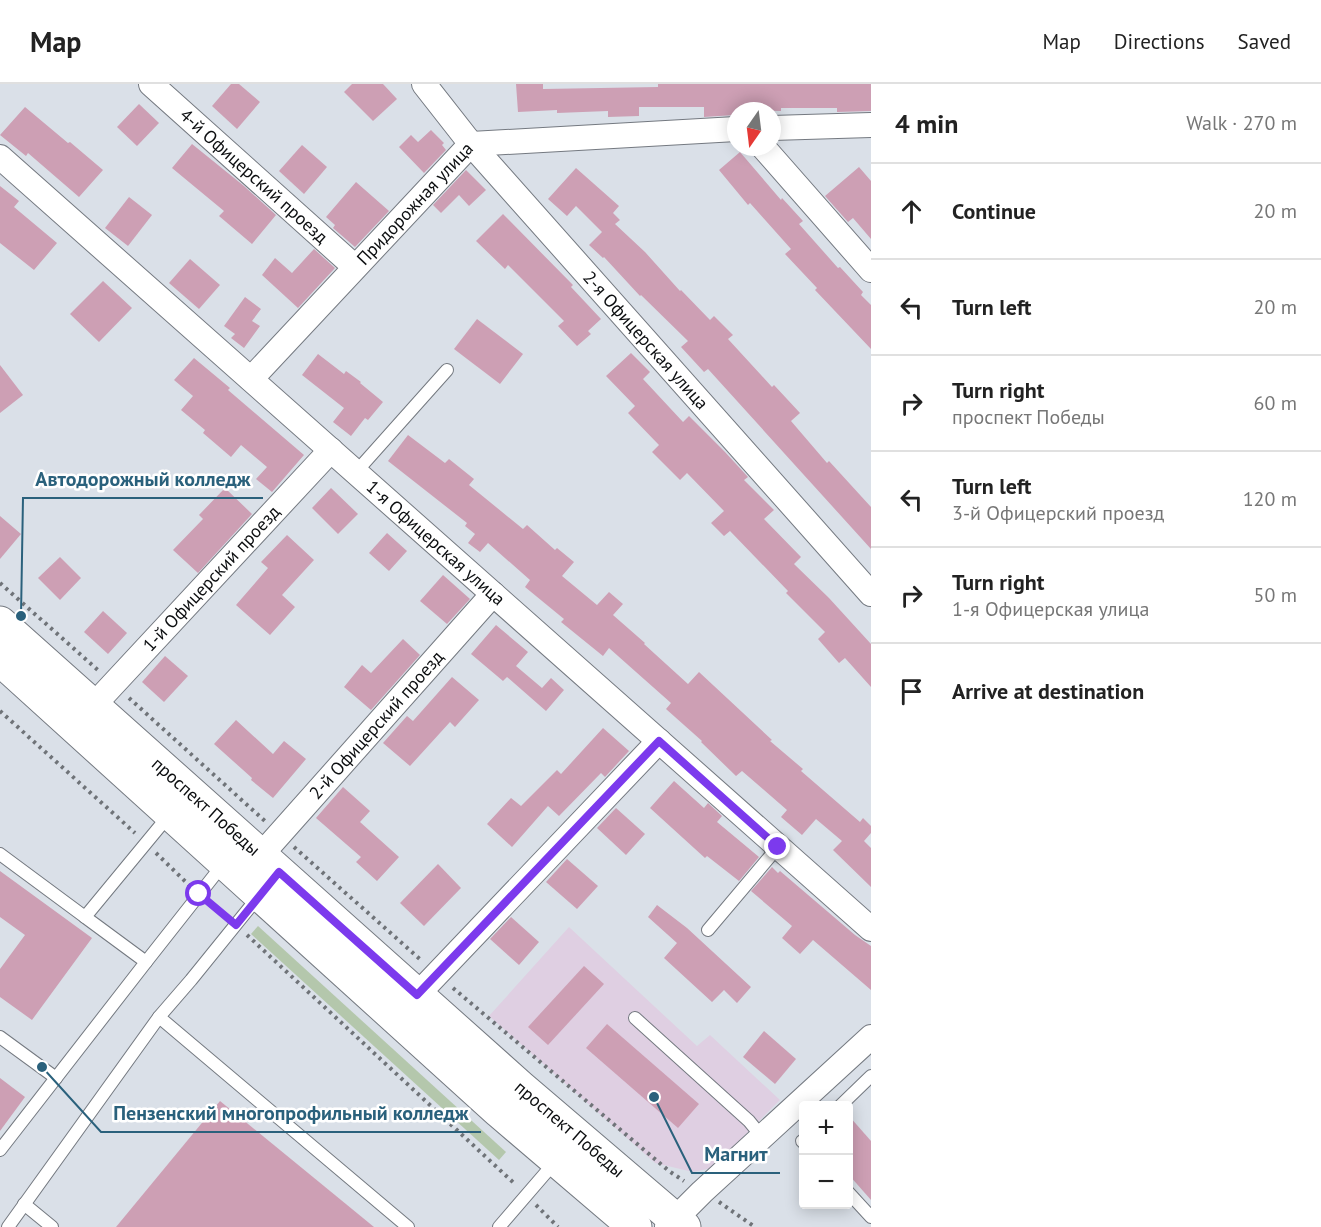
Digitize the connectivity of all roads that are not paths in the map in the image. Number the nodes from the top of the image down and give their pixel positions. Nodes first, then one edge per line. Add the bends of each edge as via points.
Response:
1 (151, 84) edge
2 (424, 84) edge
3 (871, 125) edge
4 (781, 128) edge
5 (727, 130) edge
6 (471, 144) junction
7 (771, 156) edge
8 (0, 157) edge
9 (355, 267) junction
10 (871, 270) edge
11 (447, 370) dead end
12 (251, 379) junction
13 (331, 450) junction
14 (356, 472) junction
15 (493, 594) junction
16 (871, 594) edge
17 (0, 624) edge
18 (0, 659) edge
19 (103, 695) junction
20 (659, 741) junction
21 (171, 813) junction
22 (778, 847) junction
23 (0, 854) edge
24 (224, 862) junction
25 (270, 870) junction
26 (85, 917) junction
27 (871, 929) edge
28 (708, 930) dead end
29 (146, 963) junction
30 (427, 985) junction
31 (159, 1017) junction
32 (635, 1018) dead end
33 (0, 1037) edge
34 (871, 1037) edge
35 (871, 1076) edge
36 (56, 1078) junction
37 (845, 1101) edge
38 (762, 1137) junction
39 (567, 1148) junction
40 (0, 1150) edge
41 (853, 1197) edge
42 (24, 1204) junction
43 (871, 1217) edge
44 (675, 1224) edge
45 (8, 1227) edge
46 (52, 1227) edge
47 (408, 1227) edge
48 (499, 1227) edge
49 (635, 1227) edge

1 - 9 street, 4-й Офицерский проезд
2 - 6 street, 2-я Офицерская улица
3 - 4 street
5 - 6 street, Придорожная улица
6 - 9 street, Придорожная улица
6 - 16 street, 2-я Офицерская улица
7 - 10 street
8 - 12 street, 1-я Офицерская улица
9 - 12 street, Придорожная улица
11 - 14 lane
12 - 13 street, 1-я Офицерская улица
13 - 14 street, 1-я Офицерская улица
13 - 19 street, 1-й Офицерский проезд
14 - 15 street, 1-я Офицерская улица
15 - 20 street, 1-я Офицерская улица
15 - 25 street, 2-й Офицерский проезд
17 - 19 main road, проспект Победы
18 - 21 main road, проспект Победы
19 - 25 main road, проспект Победы
20 - 22 street, 1-я Офицерская улица
20 - 30 street
21 - 24 main road, проспект Победы
21 - 26 lane
22 - 27 street, 1-я Офицерская улица
22 - 28 lane
23 - 26 lane
24 - 25 main road, проспект Победы
24 - 29 lane
25 - 30 main road, проспект Победы
25 - 31 lane via 236,925
25 - 39 main road, проспект Победы via 500,1111
26 - 29 lane
29 - 36 lane
30 - 39 main road, проспект Победы
31 - 42 lane
31 - 47 lane
32 - 38 lane
33 - 36 lane
34 - 38 street
35 - 37 lane
36 - 40 lane
38 - 44 street via 702,1192
39 - 44 main road, проспект Победы
39 - 48 lane
39 - 49 main road, проспект Победы
41 - 43 lane
42 - 45 lane
42 - 46 lane

